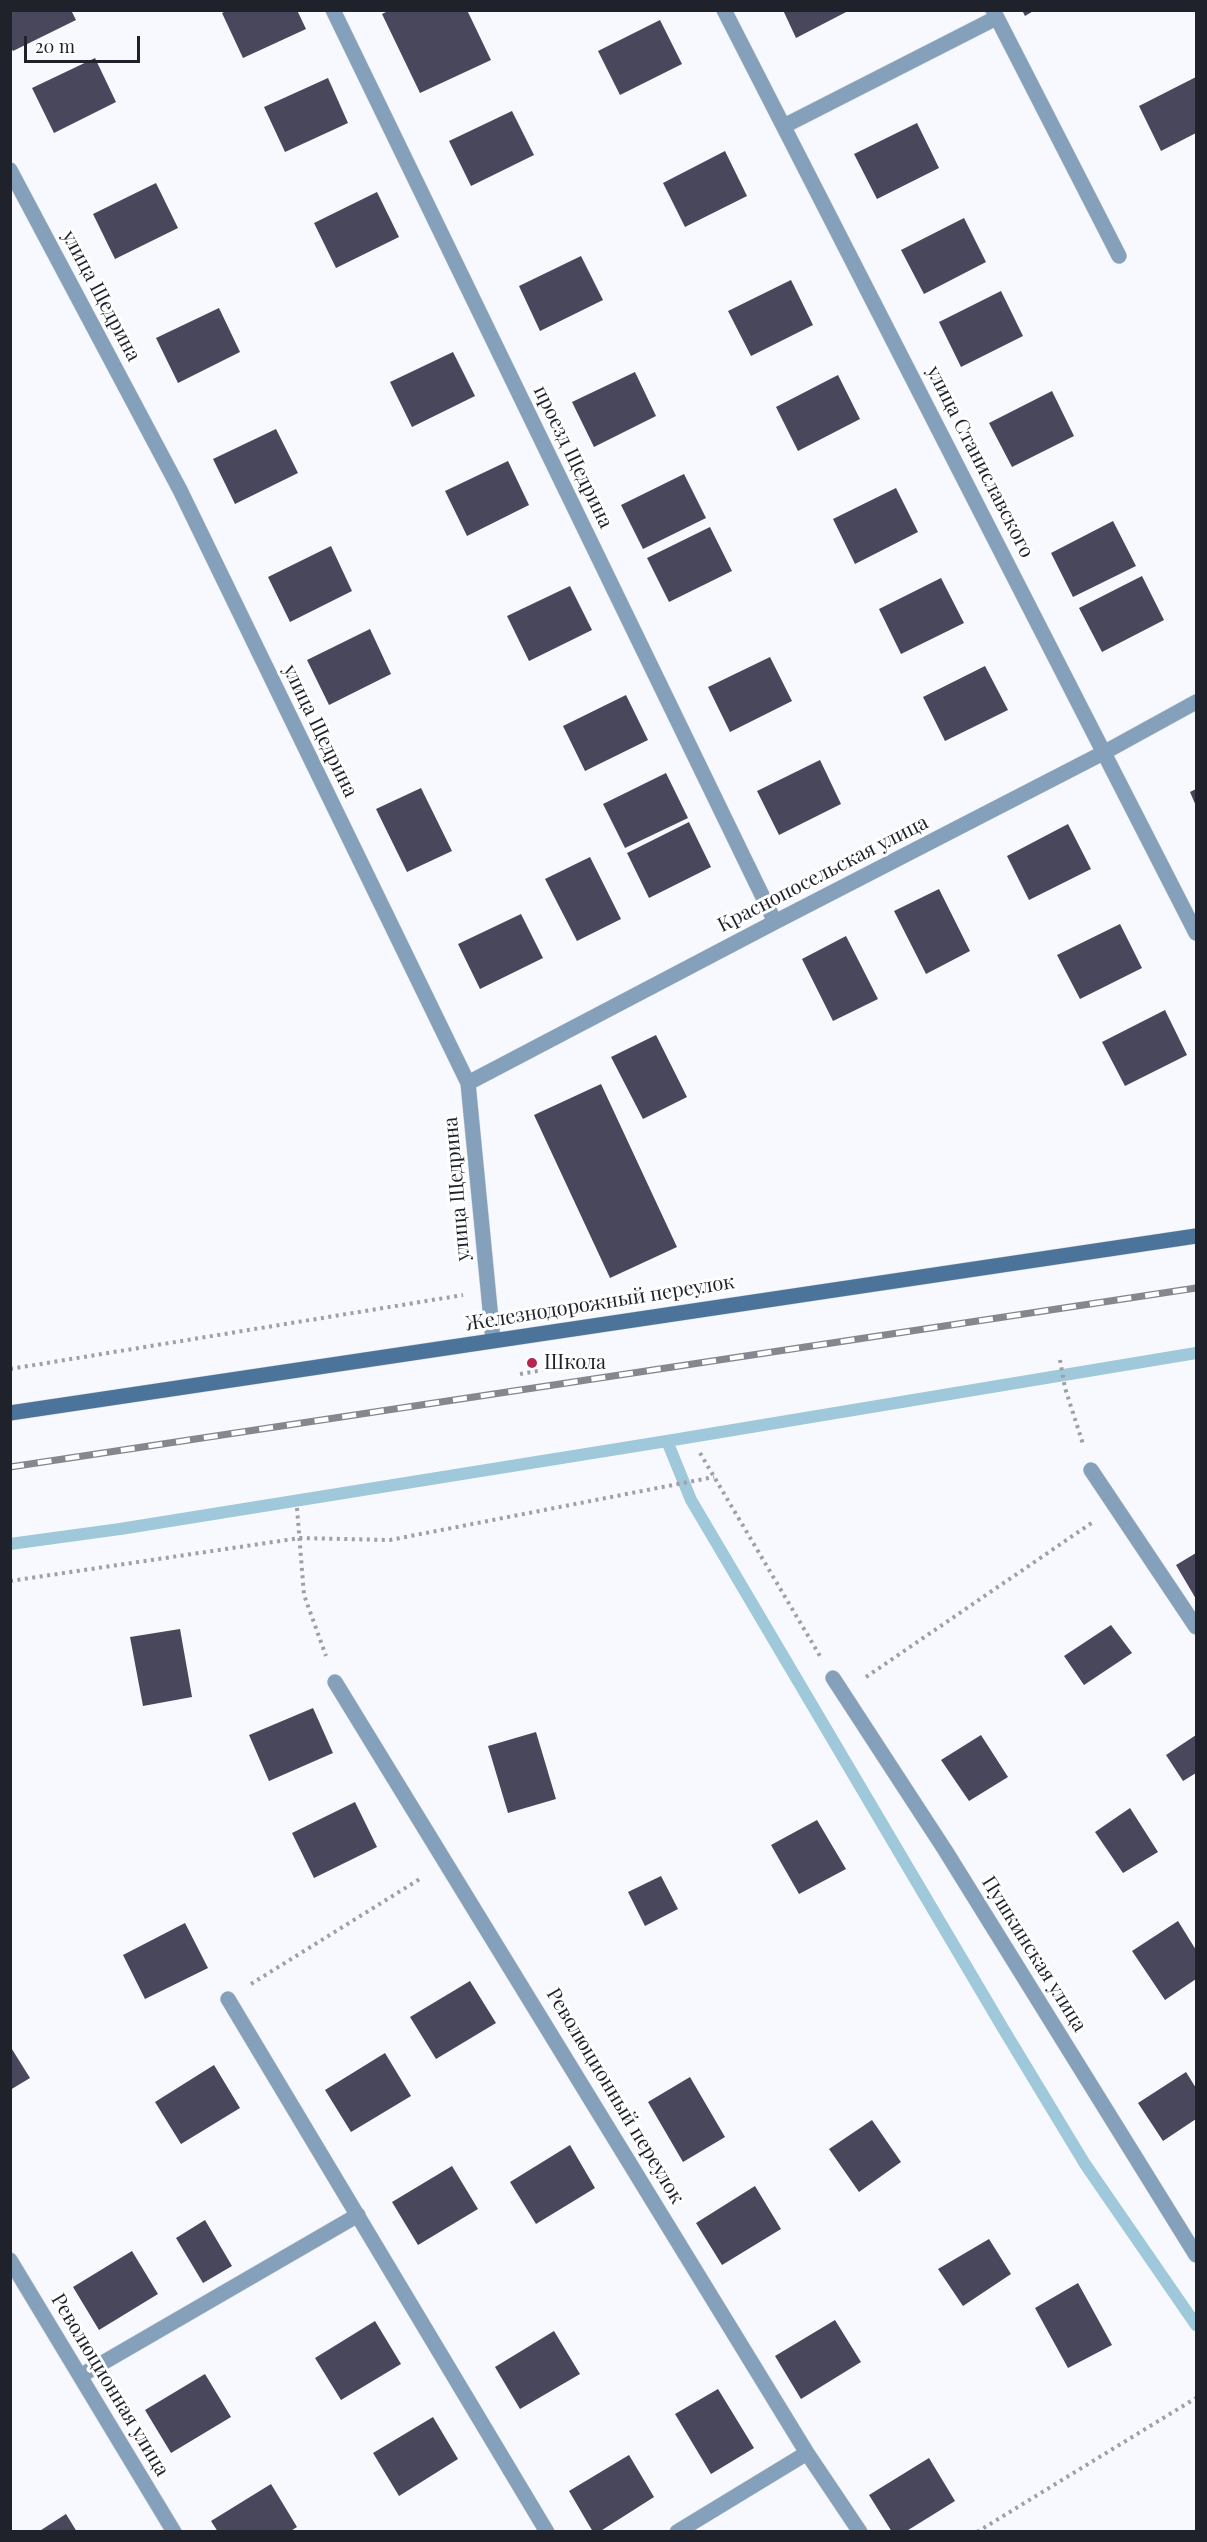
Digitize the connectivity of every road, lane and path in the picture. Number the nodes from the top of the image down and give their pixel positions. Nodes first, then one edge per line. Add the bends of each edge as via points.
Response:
1 (333, 10) edge
2 (724, 10) edge
3 (994, 14) edge
4 (784, 126) junction
5 (10, 170) edge
6 (1119, 256) dead end
7 (1197, 702) edge
8 (1105, 752) junction
9 (775, 922) junction
10 (1197, 933) edge
11 (468, 1083) junction
12 (1197, 1236) edge
13 (488, 1291) junction
14 (493, 1340) junction
15 (1060, 1360) dead end
16 (10, 1370) edge
17 (10, 1413) edge
18 (700, 1453) dead end
19 (1091, 1470) joint
20 (714, 1477) junction
21 (1115, 1507) junction
22 (297, 1508) dead end
23 (300, 1538) junction
24 (10, 1581) edge
25 (1197, 1627) edge
26 (833, 1678) joint
27 (335, 1682) joint
28 (842, 1693) junction
29 (447, 1862) junction
30 (228, 1999) joint
31 (358, 2215) junction
32 (1197, 2255) edge
33 (10, 2260) edge
34 (80, 2376) junction
35 (1197, 2398) edge
36 (807, 2453) junction
37 (174, 2532) edge
38 (547, 2532) edge
39 (677, 2532) edge
40 (860, 2532) edge
41 (977, 2532) edge

1 - 9 street, проезд Щедрина
2 - 4 street, улица Станиславского
3 - 4 street
3 - 6 street
4 - 8 street, улица Станиславского
5 - 11 street, улица Щедрина via 180,490
7 - 8 street, Краснопосельская улица
8 - 9 street, Краснопосельская улица
8 - 10 street, улица Станиславского
9 - 11 street, Краснопосельская улица
11 - 13 street, улица Щедрина
12 - 14 street, Железнодорожный переулок
13 - 14 street, улица Щедрина
13 - 16 path
14 - 17 street, Железнодорожный переулок
15 - 19 path
18 - 20 path
19 - 21 street
20 - 23 path via 390,1540
20 - 26 path
21 - 25 street
21 - 28 path
22 - 23 path
23 - 24 path
23 - 27 path via 304,1595
26 - 28 street, Пушкинская улица
27 - 29 street, Революционный переулок
28 - 32 street, Пушкинская улица via 945,1850
29 - 30 path
29 - 36 street, Революционный переулок
30 - 31 street
31 - 34 street
31 - 38 street
33 - 34 street, Революционная улица
34 - 37 street, Революционная улица
35 - 41 path
36 - 39 street
36 - 40 street, Революционный переулок

